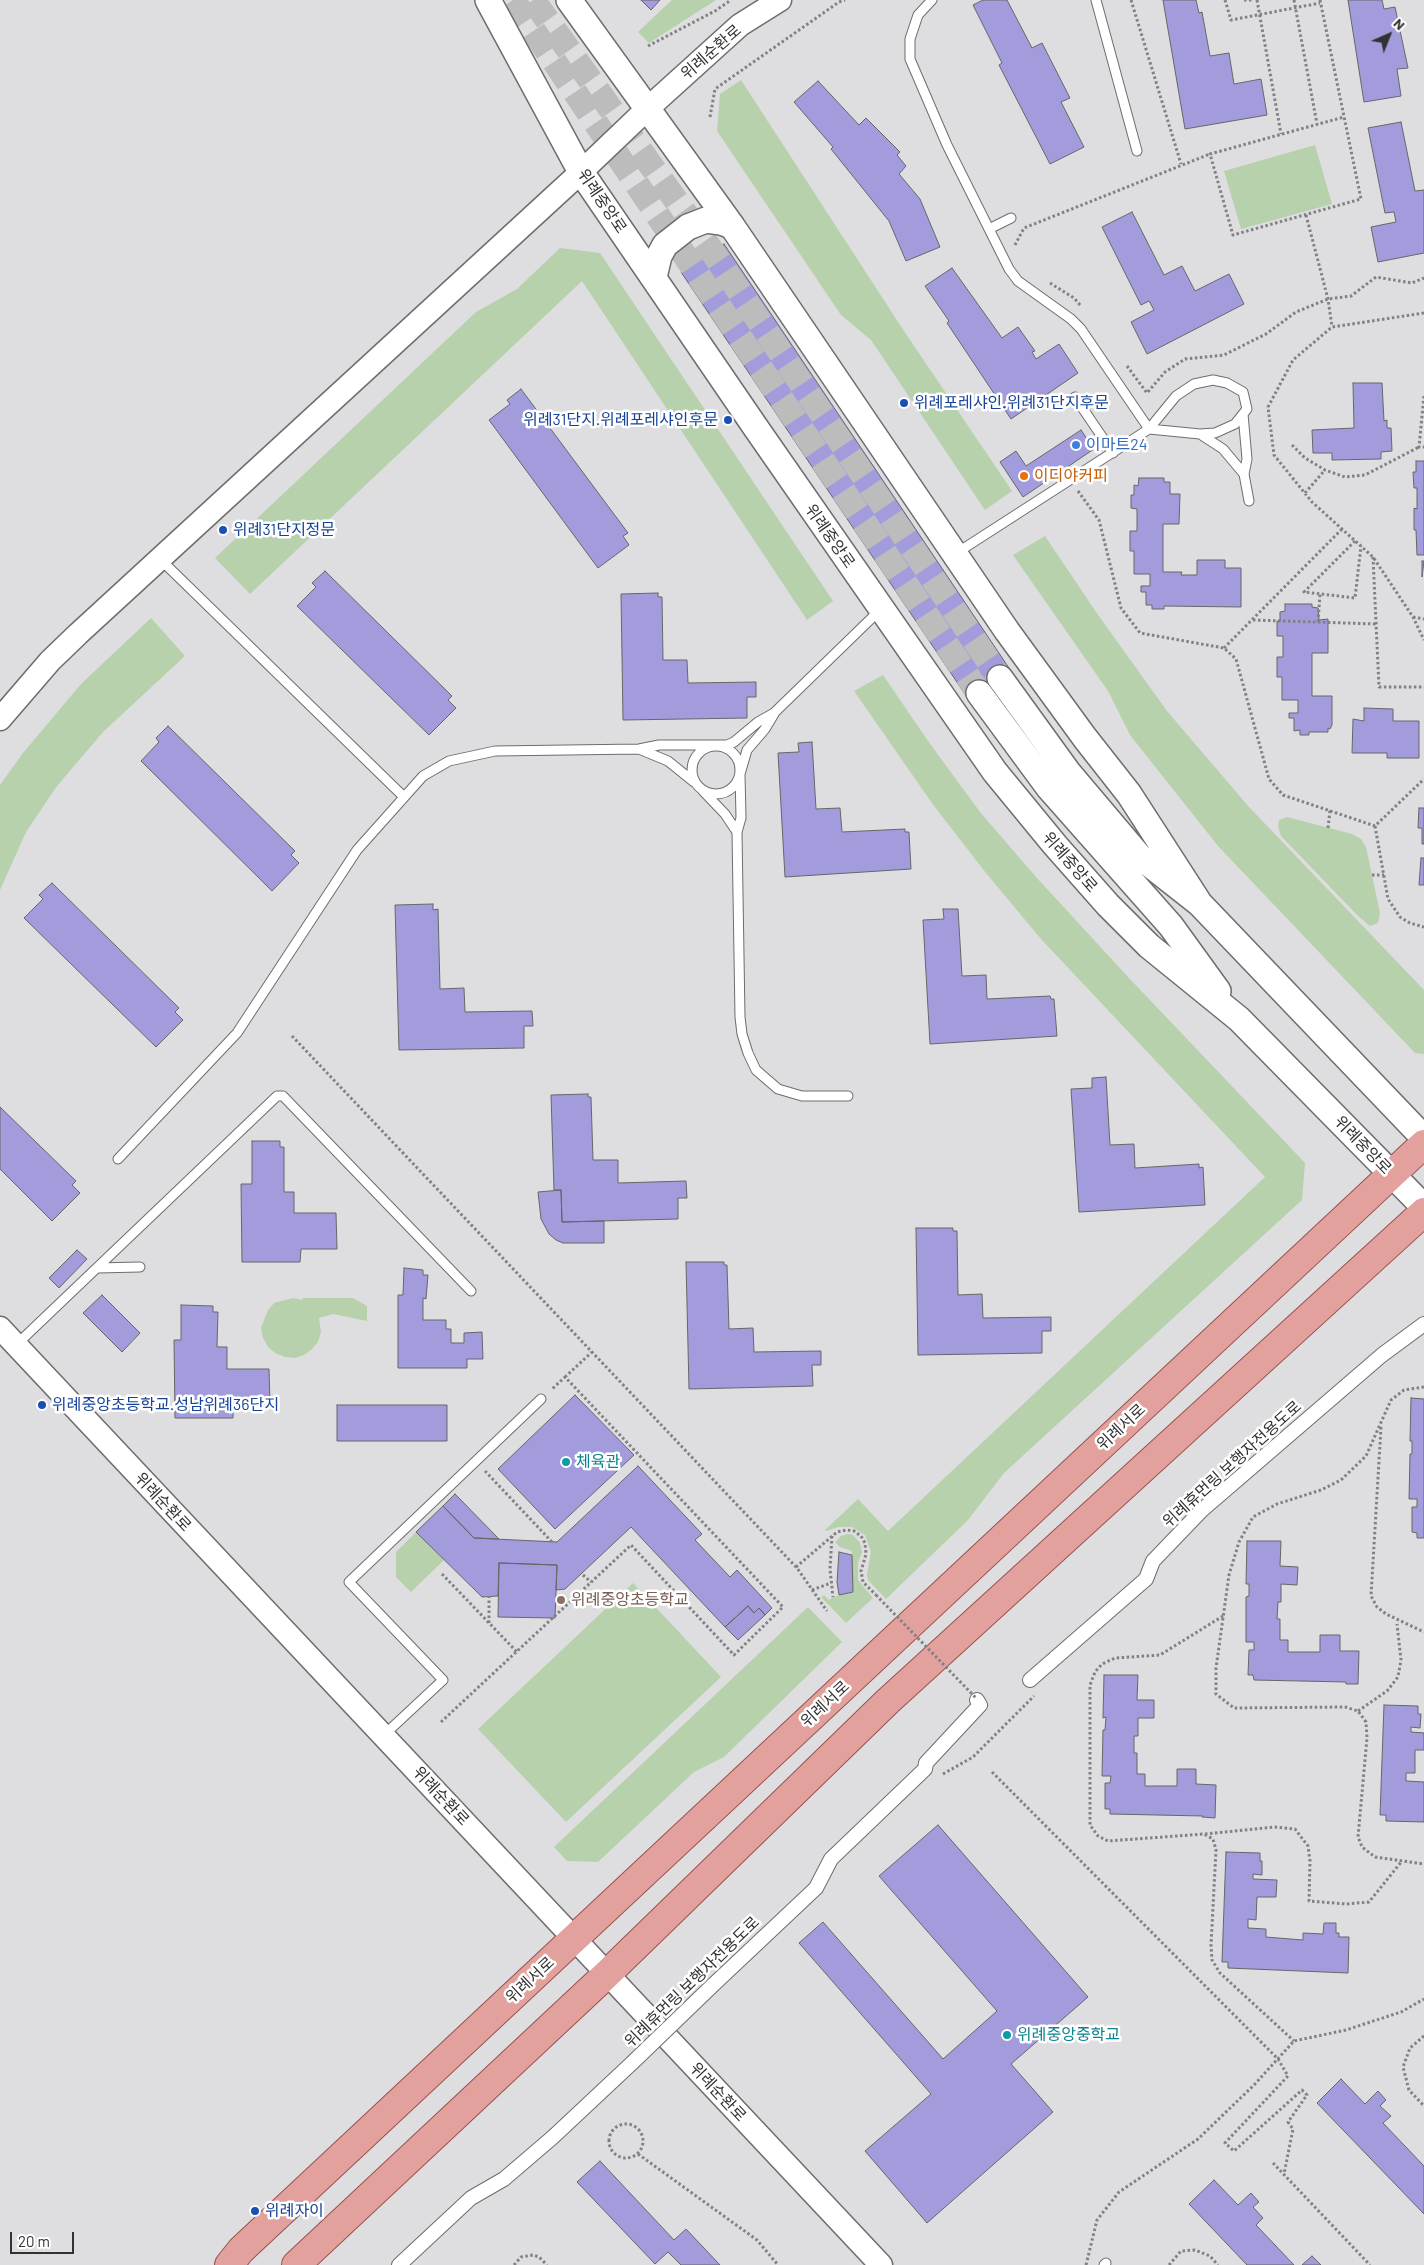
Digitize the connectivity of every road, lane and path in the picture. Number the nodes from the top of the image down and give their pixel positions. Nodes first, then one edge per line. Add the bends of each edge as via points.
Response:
1 (488, 0) edge
2 (568, 0) edge
3 (731, 0) edge
4 (780, 0) edge
5 (845, 0) edge
6 (932, 0) edge
7 (1096, 0) edge
8 (1131, 0) edge
9 (1225, 0) edge
10 (1244, 0) edge
11 (1252, 0) edge
12 (1257, 0) edge
13 (1294, 0) edge
14 (1320, 2) edge
15 (1295, 8) junction
16 (1259, 14) junction
17 (648, 46) dead end
18 (646, 110) junction
19 (1344, 116) junction
20 (710, 117) dead end
21 (1317, 124) junction
22 (1281, 134) junction
23 (1137, 151) dead end
24 (1210, 154) junction
25 (1181, 164) junction
26 (581, 172) junction
27 (1306, 215) junction
28 (1011, 218) dead end
29 (732, 226) junction
30 (989, 229) junction
31 (1018, 252) dead end
32 (654, 277) junction
33 (1424, 278) edge
34 (1049, 282) dead end
35 (1328, 298) junction
36 (1084, 310) dead end
37 (1424, 313) edge
38 (1332, 327) junction
39 (1124, 362) dead end
40 (1075, 396) dead end
41 (1424, 396) edge
42 (1243, 414) junction
43 (1149, 429) junction
44 (1200, 434) junction
45 (1292, 445) dead end
46 (1419, 447) junction
47 (1424, 447) edge
48 (1113, 453) junction
49 (1325, 470) junction
50 (1244, 474) junction
51 (1070, 480) junction
52 (1305, 493) junction
53 (1249, 501) dead end
54 (1342, 529) junction
55 (1355, 541) junction
56 (1362, 546) junction
57 (955, 554) junction
58 (1373, 557) junction
59 (160, 559) junction
60 (1320, 594) junction
61 (882, 609) junction
62 (1413, 617) junction
63 (1424, 619) edge
64 (1253, 620) junction
65 (1318, 622) junction
66 (1376, 624) junction
67 (1424, 640) edge
68 (1224, 648) junction
69 (1000, 678) tunnel mouth
70 (1424, 687) edge
71 (979, 693) tunnel mouth
72 (774, 713) junction
73 (0, 719) edge
74 (710, 746) junction
75 (639, 749) junction
76 (740, 774) junction
77 (1424, 779) edge
78 (702, 790) junction
79 (404, 797) junction
80 (1330, 810) junction
81 (1376, 826) junction
82 (1328, 828) dead end
83 (737, 832) junction
84 (1372, 875) dead end
85 (1384, 875) junction
86 (1200, 904) junction
87 (1424, 927) edge
88 (1239, 1019) junction
89 (292, 1036) dead end
90 (848, 1096) dead end
91 (1424, 1138) edge
92 (1424, 1144) edge
93 (118, 1160) dead end
94 (1391, 1174) junction
95 (1424, 1207) edge
96 (1424, 1212) edge
97 (140, 1267) dead end
98 (96, 1268) junction
99 (470, 1291) dead end
100 (1422, 1325) edge
101 (0, 1328) edge
102 (16, 1346) junction
103 (592, 1352) junction
104 (565, 1377) junction
105 (1424, 1386) edge
106 (541, 1399) joint
107 (1381, 1424) junction
108 (476, 1462) junction
109 (832, 1536) junction
110 (552, 1542) dead end
111 (796, 1567) junction
112 (442, 1574) dead end
113 (583, 1575) dead end
114 (591, 1582) junction
115 (831, 1583) junction
116 (812, 1590) junction
117 (490, 1596) dead end
118 (833, 1597) dead end
119 (827, 1611) dead end
120 (1223, 1616) junction
121 (489, 1623) junction
122 (1397, 1624) dead end
123 (1424, 1632) edge
124 (517, 1652) dead end
125 (1030, 1680) dead end
126 (977, 1699) joint
127 (1358, 1711) junction
128 (441, 1722) dead end
129 (384, 1736) junction
130 (992, 1772) dead end
131 (1204, 1834) junction
132 (1402, 1861) junction
133 (1424, 1864) edge
134 (575, 1938) junction
135 (607, 1974) junction
136 (1424, 1998) edge
137 (1424, 2036) edge
138 (1294, 2041) junction
139 (1278, 2059) junction
140 (1424, 2106) edge
141 (638, 2154) junction
142 (1273, 2163) dead end
143 (1284, 2174) junction
144 (229, 2265) edge
145 (296, 2265) edge
146 (399, 2265) edge
147 (514, 2265) edge
148 (547, 2265) edge
149 (778, 2265) edge
150 (881, 2265) edge
151 (1086, 2265) edge
152 (1169, 2265) edge
153 (1218, 2265) edge
154 (1370, 2265) edge

1 - 26 main road, 위례중앙로
2 - 18 main road
3 - 17 path
4 - 18 street, 위례순환로 via 740,25
5 - 20 path via 714,89
6 - 30 lane via 918,15 910,39 910,59
7 - 23 lane
8 - 25 path
9 - 16 path via 1231,20
10 - 11 path
12 - 16 path
13 - 15 path
14 - 15 path
14 - 19 path
15 - 16 path
15 - 21 path
16 - 22 path
18 - 26 street, 위례순환로
18 - 29 main road
19 - 21 path
19 - 27 path via 1361,199
21 - 22 path
22 - 24 path
24 - 25 path
24 - 27 path via 1233,235
25 - 31 path via 1024,228 1015,245
26 - 32 main road, 위례중앙로
26 - 59 street, 위례순환로
27 - 35 path
28 - 30 lane
29 - 32 main road via 706,220 688,227 665,245
29 - 57 main road
30 - 43 lane via 1018,281 1081,329
32 - 61 main road, 위례중앙로
33 - 35 path via 1412,282 1376,278 1351,296
34 - 36 path via 1074,298
35 - 38 path
35 - 39 path via 1296,312 1266,334 1224,355 1186,359 1165,372 1147,393
37 - 38 path
38 - 52 path via 1292,360 1268,408 1274,455
40 - 48 lane
41 - 46 path
42 - 43 lane via 1247,409 1243,392 1213,380 1194,384 1176,396
42 - 44 lane via 1235,424 1215,433
42 - 50 lane via 1247,459
43 - 44 lane
43 - 48 lane
44 - 50 lane via 1223,450
45 - 49 path via 1305,458
46 - 47 path
46 - 49 path via 1365,475 1345,477
48 - 51 lane
49 - 52 path
50 - 53 lane
51 - 57 lane
51 - 68 path via 1099,520 1122,608 1140,633
52 - 54 path
54 - 55 path
54 - 64 path
55 - 56 path
55 - 60 path via 1304,592
56 - 58 path
56 - 60 path via 1354,598
57 - 86 main road via 1085,738 1129,794
58 - 62 path
58 - 66 path
59 - 73 street, 위례순환로 via 50,661
59 - 79 lane
60 - 65 path
61 - 72 lane
61 - 88 main road, 위례중앙로 via 995,772 1055,846 1149,946
62 - 63 path
62 - 67 path
64 - 65 path
64 - 68 path
65 - 66 path
66 - 70 path via 1379,687
68 - 80 path via 1236,659 1269,779 1283,795
69 - 86 main road via 1068,772 1139,856
71 - 88 main road, 위례중앙로 via 1048,788 1171,926
72 - 74 lane via 734,742
72 - 76 lane via 747,750
74 - 75 lane via 659,745
74 - 76 lane via 732,752 740,766
74 - 78 lane via 697,755 692,769 696,784
75 - 78 lane via 677,767
75 - 79 lane via 477,754 436,767
76 - 78 lane via 732,788 725,792 717,794
76 - 83 lane via 741,818
77 - 81 path
78 - 83 lane
79 - 93 lane via 356,850 237,1033
80 - 81 path
80 - 82 path
81 - 85 path
83 - 90 lane via 740,1016 744,1044 751,1061 762,1077 786,1092 802,1096
84 - 85 path
85 - 87 path via 1388,899 1394,910 1410,923
86 - 91 main road
88 - 94 main road, 위례중앙로
89 - 103 path
92 - 94 main road, 위례서로
94 - 95 main road, 위례중앙로
94 - 134 main road, 위례서로
96 - 135 main road via 888,1701
97 - 98 lane
98 - 99 lane via 277,1096 283,1096
98 - 102 lane
100 - 125 street, 위례휴먼링 보행자전용도로 via 1382,1355 1202,1510 1153,1561 1146,1579
101 - 102 street, 위례순환로
102 - 129 street, 위례순환로
103 - 104 path
103 - 111 path
104 - 106 path
104 - 114 path via 784,1607 734,1654 631,1545
105 - 107 path via 1404,1390 1391,1400
106 - 108 lane
107 - 120 path via 1366,1456 1341,1480 1277,1504 1253,1517 1239,1542 1228,1574
107 - 123 path via 1371,1596 1386,1614
108 - 110 path
108 - 129 lane via 349,1582 443,1680
109 - 111 path
109 - 115 path
109 - 126 path, bridge via 847,1530 861,1536 866,1554 862,1579
111 - 116 path
112 - 121 path
113 - 114 path
114 - 128 path
115 - 116 path
115 - 118 path
116 - 119 path
117 - 121 path
120 - 127 path via 1216,1694 1234,1708 1345,1707
120 - 131 path via 1160,1654 1115,1658 1102,1664 1090,1685 1090,1825 1098,1836 1108,1841
121 - 124 path
122 - 127 path via 1401,1660 1398,1677 1387,1691
126 - 146 street, 위례휴먼링 보행자전용도로, bridge via 980,1705 926,1763 925,1769 831,1859 816,1888 553,2137 504,2179 471,2198
127 - 132 path via 1366,1722 1368,1738 1358,1837 1362,1847 1376,1857
129 - 134 street, 위례순환로
130 - 139 path
131 - 132 path via 1274,1827 1295,1829 1308,1846 1309,1901 1369,1902
131 - 138 path via 1213,1839 1216,1850 1212,1960 1220,1973
132 - 133 path
134 - 135 street, 위례순환로
134 - 144 main road, 위례서로 via 241,2250
135 - 145 main road
135 - 150 street, 위례순환로
136 - 138 path via 1401,2012 1346,2030
137 - 140 path via 1410,2048 1403,2067 1409,2090
138 - 139 path
139 - 143 path via 1288,2076 1226,2143 1234,2151 1302,2090 1307,2095 1288,2122 1293,2129
139 - 151 path via 1198,2139 1119,2192 1097,2220
141 - 141 path via 622,2158 614,2152 610,2137 616,2128 626,2125 637,2129 643,2138
141 - 149 path via 757,2240
142 - 143 path
143 - 154 path
147 - 148 path via 521,2257 533,2255
152 - 153 path via 1181,2251 1195,2250 1210,2256

